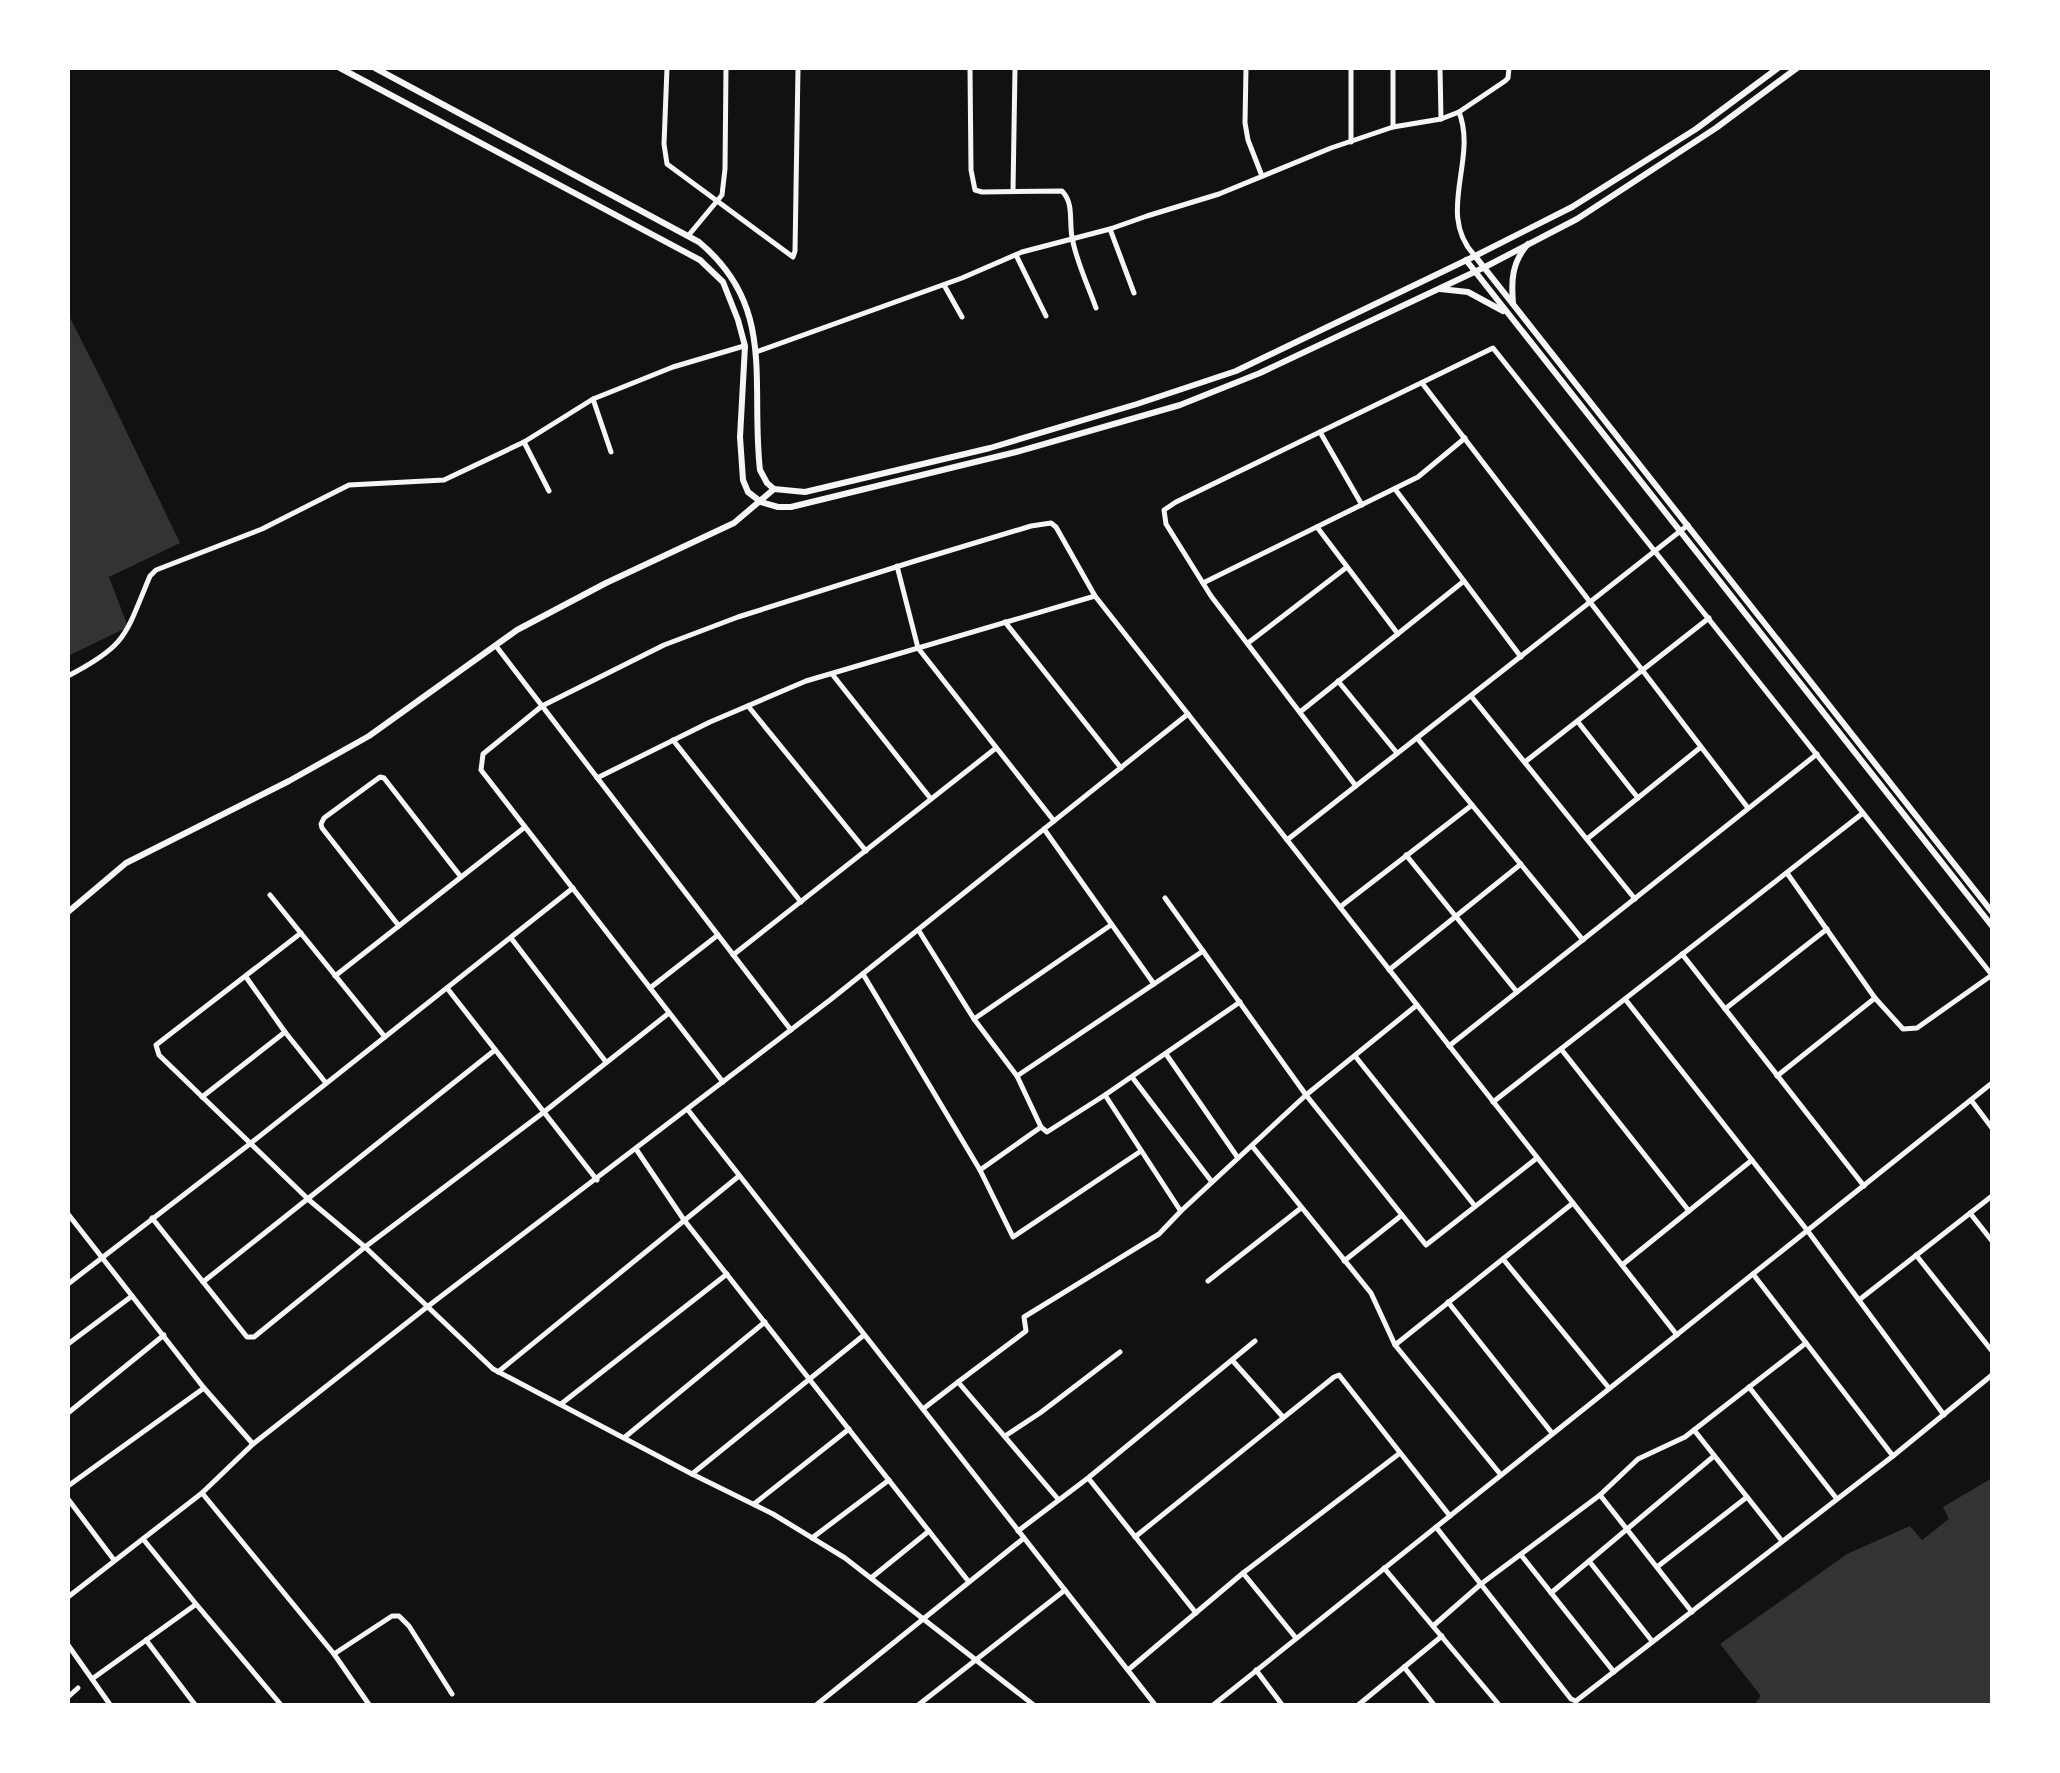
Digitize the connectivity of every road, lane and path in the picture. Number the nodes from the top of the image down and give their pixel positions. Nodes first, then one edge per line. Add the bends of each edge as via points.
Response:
1 (340, 68) edge
2 (375, 68) edge
3 (666, 68) edge
4 (726, 68) edge
5 (798, 68) edge
6 (970, 68) edge
7 (1015, 68) edge
8 (1246, 68) edge
9 (1352, 68) edge
10 (1393, 68) edge
11 (1440, 68) edge
12 (1509, 68) edge
13 (1778, 68) edge
14 (1797, 68) edge
15 (1459, 112) junction
16 (1440, 119) junction
17 (1393, 127) junction
18 (1351, 142) junction
19 (1262, 176) junction
20 (1014, 192) junction
21 (718, 201) junction
22 (1110, 230) junction
23 (688, 236) junction
24 (1072, 239) junction
25 (1528, 244) junction
26 (1016, 255) junction
27 (1475, 256) junction
28 (1466, 260) junction
29 (1485, 267) junction
30 (1476, 272) junction
31 (944, 285) junction
32 (1439, 289) junction
33 (1134, 292) dead end
34 (1514, 303) junction
35 (1096, 308) dead end
36 (1508, 314) junction
37 (1046, 316) dead end
38 (962, 317) dead end
39 (756, 341) junction
40 (744, 346) junction
41 (756, 352) junction
42 (1422, 383) junction
43 (593, 399) junction
44 (1320, 432) junction
45 (1464, 438) junction
46 (524, 442) junction
47 (611, 452) dead end
48 (1395, 489) junction
49 (774, 490) junction
50 (548, 491) dead end
51 (761, 502) junction
52 (1362, 505) junction
53 (1688, 525) junction
54 (1317, 527) junction
55 (1681, 531) junction
56 (1656, 550) junction
57 (897, 566) junction
58 (1348, 567) junction
59 (1464, 582) junction
60 (1203, 583) junction
61 (1095, 596) junction
62 (1590, 602) junction
63 (1710, 618) junction
64 (1005, 622) junction
65 (1398, 634) junction
66 (1248, 643) junction
67 (496, 646) junction
68 (918, 648) junction
69 (1521, 657) junction
70 (1643, 670) junction
71 (832, 674) junction
72 (68, 676) edge
73 (1338, 682) junction
74 (1471, 696) junction
75 (542, 706) junction
76 (748, 706) junction
77 (1300, 712) junction
78 (1188, 714) junction
79 (1578, 721) junction
80 (1417, 738) junction
81 (673, 740) junction
82 (1701, 746) junction
83 (996, 748) junction
84 (1398, 754) junction
85 (1817, 754) junction
86 (1525, 762) junction
87 (1121, 768) junction
88 (597, 778) junction
89 (1356, 786) junction
90 (1638, 798) junction
91 (931, 799) junction
92 (1472, 805) junction
93 (1748, 808) junction
94 (1864, 812) junction
95 (1054, 821) junction
96 (525, 827) junction
97 (1044, 829) junction
98 (1287, 840) junction
99 (1587, 840) junction
100 (866, 851) junction
101 (1406, 856) junction
102 (1521, 864) junction
103 (1787, 872) junction
104 (462, 877) junction
105 (573, 888) junction
106 (270, 895) dead end
107 (1166, 898) dead end
108 (1634, 899) junction
109 (801, 902) junction
110 (1340, 906) junction
111 (68, 912) edge
112 (1992, 912) edge
113 (1456, 916) junction
114 (1112, 925) junction
115 (399, 926) junction
116 (1992, 926) edge
117 (918, 930) junction
118 (1827, 930) junction
119 (301, 933) junction
120 (718, 935) junction
121 (511, 937) junction
122 (1583, 940) junction
123 (1203, 951) junction
124 (1682, 954) junction
125 (734, 955) junction
126 (1389, 970) junction
127 (862, 974) junction
128 (1992, 975) edge
129 (336, 976) junction
130 (246, 977) junction
131 (1154, 984) junction
132 (447, 988) junction
133 (650, 988) junction
134 (1517, 992) junction
135 (1875, 998) junction
136 (1625, 999) junction
137 (1240, 1002) junction
138 (1417, 1005) junction
139 (1725, 1009) junction
140 (669, 1012) junction
141 (974, 1019) junction
142 (791, 1030) junction
143 (285, 1032) junction
144 (385, 1037) junction
145 (1449, 1046) junction
146 (1562, 1049) junction
147 (495, 1050) junction
148 (1166, 1054) junction
149 (1354, 1055) junction
150 (606, 1062) junction
151 (1018, 1076) junction
152 (1777, 1076) junction
153 (1132, 1077) junction
154 (723, 1082) junction
155 (1992, 1083) edge
156 (326, 1084) junction
157 (1105, 1095) junction
158 (1306, 1095) junction
159 (202, 1097) junction
160 (1971, 1100) junction
161 (1493, 1102) junction
162 (688, 1110) junction
163 (544, 1112) junction
164 (1041, 1127) junction
165 (1992, 1128) edge
166 (251, 1143) junction
167 (1252, 1146) junction
168 (636, 1149) junction
169 (1141, 1151) junction
170 (1238, 1158) junction
171 (1537, 1158) junction
172 (1752, 1160) junction
173 (980, 1170) junction
174 (739, 1176) junction
175 (596, 1180) junction
176 (1212, 1182) junction
177 (1864, 1186) junction
178 (1992, 1196) edge
179 (309, 1200) junction
180 (1573, 1203) junction
181 (1475, 1206) junction
182 (1302, 1208) junction
183 (1689, 1211) junction
184 (1180, 1212) junction
185 (68, 1214) edge
186 (1970, 1214) junction
187 (1402, 1215) junction
188 (152, 1218) junction
189 (684, 1220) junction
190 (1808, 1230) junction
191 (1992, 1242) edge
192 (364, 1248) junction
193 (1916, 1255) junction
194 (101, 1257) junction
195 (1503, 1259) junction
196 (1344, 1261) junction
197 (1622, 1266) junction
198 (727, 1274) junction
199 (1753, 1274) junction
200 (1208, 1281) dead end
201 (203, 1282) junction
202 (68, 1284) edge
203 (132, 1296) junction
204 (1859, 1300) junction
205 (1448, 1302) junction
206 (427, 1306) junction
207 (765, 1322) junction
208 (164, 1335) junction
209 (864, 1335) junction
210 (1676, 1335) junction
211 (1256, 1342) dead end
212 (68, 1344) edge
213 (1395, 1344) junction
214 (1806, 1344) junction
215 (1992, 1351) edge
216 (1120, 1352) dead end
217 (1232, 1360) junction
218 (498, 1372) junction
219 (1992, 1375) edge
220 (809, 1378) junction
221 (958, 1382) junction
222 (1749, 1387) junction
223 (204, 1388) junction
224 (1610, 1388) junction
225 (561, 1404) junction
226 (923, 1409) junction
227 (68, 1413) edge
228 (1944, 1415) junction
229 (1283, 1417) junction
230 (849, 1429) junction
231 (1694, 1430) junction
232 (1552, 1434) junction
233 (1004, 1436) junction
234 (625, 1438) junction
235 (253, 1444) junction
236 (1400, 1453) junction
237 (1714, 1456) junction
238 (1893, 1456) junction
239 (692, 1474) junction
240 (1500, 1475) junction
241 (1088, 1478) junction
242 (889, 1480) junction
243 (68, 1486) edge
244 (202, 1493) junction
245 (1600, 1495) junction
246 (1747, 1496) junction
247 (68, 1499) edge
248 (1058, 1499) junction
249 (1837, 1499) junction
250 (754, 1504) junction
251 (1450, 1516) junction
252 (1436, 1526) junction
253 (1627, 1529) junction
254 (929, 1530) junction
255 (1018, 1530) junction
256 (1135, 1537) junction
257 (143, 1538) junction
258 (812, 1538) junction
259 (1024, 1538) junction
260 (1782, 1542) junction
261 (1521, 1555) junction
262 (114, 1560) junction
263 (1589, 1561) junction
264 (1657, 1567) junction
265 (1384, 1568) junction
266 (1244, 1573) junction
267 (871, 1578) junction
268 (969, 1582) junction
269 (1481, 1584) junction
270 (1065, 1590) junction
271 (1551, 1593) junction
272 (68, 1597) edge
273 (196, 1604) junction
274 (1692, 1612) junction
275 (1196, 1613) junction
276 (923, 1618) junction
277 (1433, 1626) junction
278 (1442, 1636) junction
279 (1296, 1638) junction
280 (146, 1640) junction
281 (1653, 1642) junction
282 (68, 1645) edge
283 (334, 1654) junction
284 (976, 1659) junction
285 (1404, 1667) junction
286 (1128, 1670) junction
287 (1256, 1670) junction
288 (1614, 1672) junction
289 (92, 1679) junction
290 (78, 1688) dead end
291 (452, 1694) dead end
292 (68, 1697) edge
293 (111, 1706) edge
294 (196, 1706) edge
295 (282, 1706) edge
296 (370, 1706) edge
297 (815, 1706) edge
298 (917, 1706) edge
299 (1036, 1706) edge
300 (1156, 1706) edge
301 (1212, 1706) edge
302 (1284, 1706) edge
303 (1357, 1706) edge
304 (1436, 1706) edge
305 (1500, 1706) edge

1 - 40 main road via 700,260 723,282
2 - 23 main road
3 - 21 street via 665,160
4 - 21 street via 725,169
5 - 21 street via 794,255
6 - 20 street via 972,184 982,192
7 - 20 street
8 - 19 street via 1245,123
9 - 18 street
10 - 17 street
11 - 16 street
12 - 15 street via 1506,81
13 - 27 main road via 1572,207
14 - 25 main road via 1701,138
15 - 16 street
15 - 27 street via 1465,136 1458,226
16 - 17 street
17 - 18 street
18 - 19 street
19 - 22 street
20 - 24 street via 1066,193
21 - 23 street
22 - 24 street
22 - 33 street
23 - 39 main road via 714,254 733,280
24 - 26 street
24 - 35 street
25 - 29 main road
25 - 34 main road via 1515,262
26 - 31 street
26 - 37 street
27 - 28 main road
27 - 29 main road
28 - 30 main road
28 - 49 main road via 1236,372 990,448 822,488
29 - 30 main road
29 - 34 main road
30 - 32 main road
30 - 36 main road
31 - 38 street
31 - 41 street
32 - 36 main road via 1468,292
32 - 51 main road via 1180,405 845,496 791,507
34 - 53 main road
36 - 55 main road
39 - 40 street
39 - 41 main road
40 - 43 street
40 - 51 main road via 743,480
41 - 49 main road via 760,470
42 - 44 street
42 - 45 street
42 - 56 street via 1493,348
43 - 46 street
43 - 47 street
44 - 52 street
44 - 60 street via 1164,510
45 - 48 street
45 - 62 street
46 - 50 street
46 - 72 street via 444,480 349,485 262,529 156,570 118,644
48 - 52 street
48 - 59 street
49 - 51 main road
51 - 67 main road via 734,523 606,583
52 - 54 street
53 - 55 street
53 - 112 main road
54 - 58 street
54 - 60 street
55 - 56 street
55 - 116 main road
56 - 62 street
56 - 63 street
57 - 61 street via 1051,523
57 - 68 street
57 - 75 street via 664,645
58 - 65 street
58 - 66 street
59 - 65 street
59 - 69 street
60 - 66 street
61 - 64 street
61 - 78 street
62 - 69 street
62 - 70 street
63 - 70 street
63 - 85 street
64 - 68 street
64 - 87 street
65 - 73 street
66 - 77 street
67 - 75 street
67 - 111 main road via 369,736 126,864
68 - 71 street
68 - 83 street
69 - 74 street
70 - 79 street
70 - 82 street
71 - 76 street
71 - 91 street
73 - 77 street
73 - 84 street
74 - 80 street
74 - 86 street
75 - 88 street
75 - 96 street via 484,754 482,770
76 - 81 street
76 - 100 street
77 - 89 street
78 - 87 street
78 - 98 street
79 - 86 street
79 - 90 street
80 - 84 street
80 - 92 street
81 - 88 street
81 - 109 street
82 - 90 street
82 - 93 street
83 - 91 street
83 - 95 street
84 - 89 street
85 - 93 street
85 - 94 street
86 - 99 street
87 - 95 street
88 - 120 street
89 - 98 street
90 - 99 street
91 - 100 street
92 - 101 street
92 - 102 street
93 - 108 street
94 - 103 street
94 - 128 street
95 - 97 street
96 - 104 street
96 - 105 street
97 - 114 street
97 - 117 street
98 - 110 street
99 - 108 street
100 - 109 street
101 - 110 street
101 - 113 street
102 - 113 street
102 - 122 street
103 - 118 street
103 - 124 street
104 - 115 street
104 - 115 street via 384,778 324,818 322,828
105 - 121 street
105 - 133 street
106 - 119 street
107 - 123 street
108 - 122 street
109 - 125 street
110 - 126 street
113 - 126 street
113 - 134 street
114 - 131 street
114 - 141 street
115 - 129 street
117 - 127 street
117 - 141 street
118 - 135 street
118 - 139 street
119 - 129 street
119 - 130 street
120 - 125 street
120 - 133 street
121 - 132 street
121 - 150 street
122 - 134 street
123 - 131 street
123 - 137 street
124 - 136 street
124 - 139 street
125 - 142 street
126 - 138 street
127 - 142 street
127 - 173 street
128 - 135 street via 1910,1030
129 - 144 street
130 - 143 street
130 - 159 street via 156,1046
131 - 151 street
132 - 144 street
132 - 147 street
133 - 140 street
134 - 145 street
135 - 152 street
136 - 146 street
136 - 172 street
137 - 148 street
137 - 158 street
138 - 145 street
138 - 149 street
139 - 152 street
140 - 150 street
140 - 154 street
141 - 151 street
142 - 154 street
143 - 156 street
143 - 159 street
144 - 156 street
145 - 161 street
146 - 161 street
146 - 183 street
147 - 163 street
147 - 179 street
148 - 153 street
148 - 170 street
149 - 158 street
149 - 181 street
150 - 163 street
151 - 164 street
152 - 177 street
153 - 157 street
153 - 176 street
154 - 162 street
155 - 160 street
156 - 166 street
157 - 164 street via 1052,1130
157 - 169 street
158 - 167 street
158 - 187 street
159 - 166 street
160 - 165 street
160 - 177 street
161 - 171 street
162 - 168 street
162 - 174 street
163 - 175 street
163 - 192 street
164 - 173 street
166 - 179 street
166 - 188 street
167 - 170 street
167 - 182 street
168 - 175 street
168 - 189 street
169 - 173 street via 1013,1237
169 - 184 street
170 - 176 street
171 - 180 street
171 - 181 street
172 - 183 street
172 - 190 street
174 - 189 street
174 - 209 street
175 - 206 street
176 - 184 street
177 - 190 street
178 - 186 street
179 - 192 street
179 - 201 street
180 - 195 street
180 - 197 street
181 - 187 street via 1426,1245
182 - 196 street
182 - 200 street
183 - 197 street
184 - 221 street via 1159,1234 1024,1316 1026,1331
185 - 194 street
186 - 191 street
186 - 193 street
187 - 196 street
188 - 194 street
188 - 201 street
189 - 198 street
189 - 218 street
190 - 199 street
190 - 204 street
192 - 201 street via 254,1337 247,1337
192 - 206 street
193 - 204 street
193 - 215 street
194 - 202 street
194 - 203 street
195 - 205 street
195 - 224 street
196 - 213 street via 1371,1293
197 - 210 street
198 - 207 street
198 - 225 street
199 - 210 street
199 - 214 street
203 - 208 street
203 - 212 street
204 - 228 street
205 - 213 street
205 - 232 street
206 - 218 street
206 - 235 street
207 - 220 street
207 - 234 street
208 - 223 street
208 - 227 street
209 - 220 street
209 - 226 street
210 - 224 street
211 - 217 street
213 - 240 street
214 - 222 street
214 - 238 street
216 - 233 street
217 - 229 street
217 - 241 street
218 - 225 street
219 - 228 street
220 - 230 street
220 - 239 street
221 - 226 street
221 - 233 street
222 - 231 street
222 - 249 street
223 - 235 street
223 - 243 street
224 - 232 street
225 - 234 street
226 - 255 street
228 - 238 street
229 - 236 street via 1339,1375
229 - 256 street
230 - 242 street
230 - 250 street
231 - 237 street
231 - 245 street via 1638,1459
232 - 240 street
233 - 248 street
234 - 239 street
235 - 244 street
236 - 251 street
236 - 266 street
237 - 246 street
237 - 253 street
238 - 249 street
239 - 250 street
240 - 251 street
241 - 248 street
241 - 256 street
242 - 254 street
242 - 258 street
244 - 257 street
244 - 283 street
245 - 253 street
245 - 261 street
246 - 260 street
246 - 264 street
247 - 262 street
248 - 255 street
249 - 260 street
250 - 258 street
251 - 252 street
252 - 265 street
252 - 269 street
253 - 263 street
253 - 264 street
254 - 267 street
254 - 268 street
255 - 259 street
256 - 275 street
257 - 262 street
257 - 273 street
258 - 267 street
259 - 268 street
259 - 270 street
260 - 274 street
261 - 269 street
261 - 271 street
262 - 272 street
263 - 271 street
263 - 281 street
264 - 274 street
265 - 277 street
265 - 279 street
266 - 275 street
266 - 279 street
267 - 276 street
268 - 276 street
269 - 277 street
269 - 288 street via 1574,1701
270 - 284 street
270 - 286 street
271 - 288 street
273 - 280 street
273 - 295 street
274 - 281 street
275 - 286 street
276 - 284 street
276 - 297 street
277 - 278 street
278 - 285 street
278 - 305 street
279 - 287 street
280 - 289 street
280 - 294 street
281 - 288 street
282 - 289 street
283 - 291 street via 399,1616
283 - 296 street
284 - 298 street
284 - 299 street
285 - 303 street
285 - 304 street
286 - 300 street
287 - 301 street
287 - 302 street
289 - 293 street
290 - 292 street

